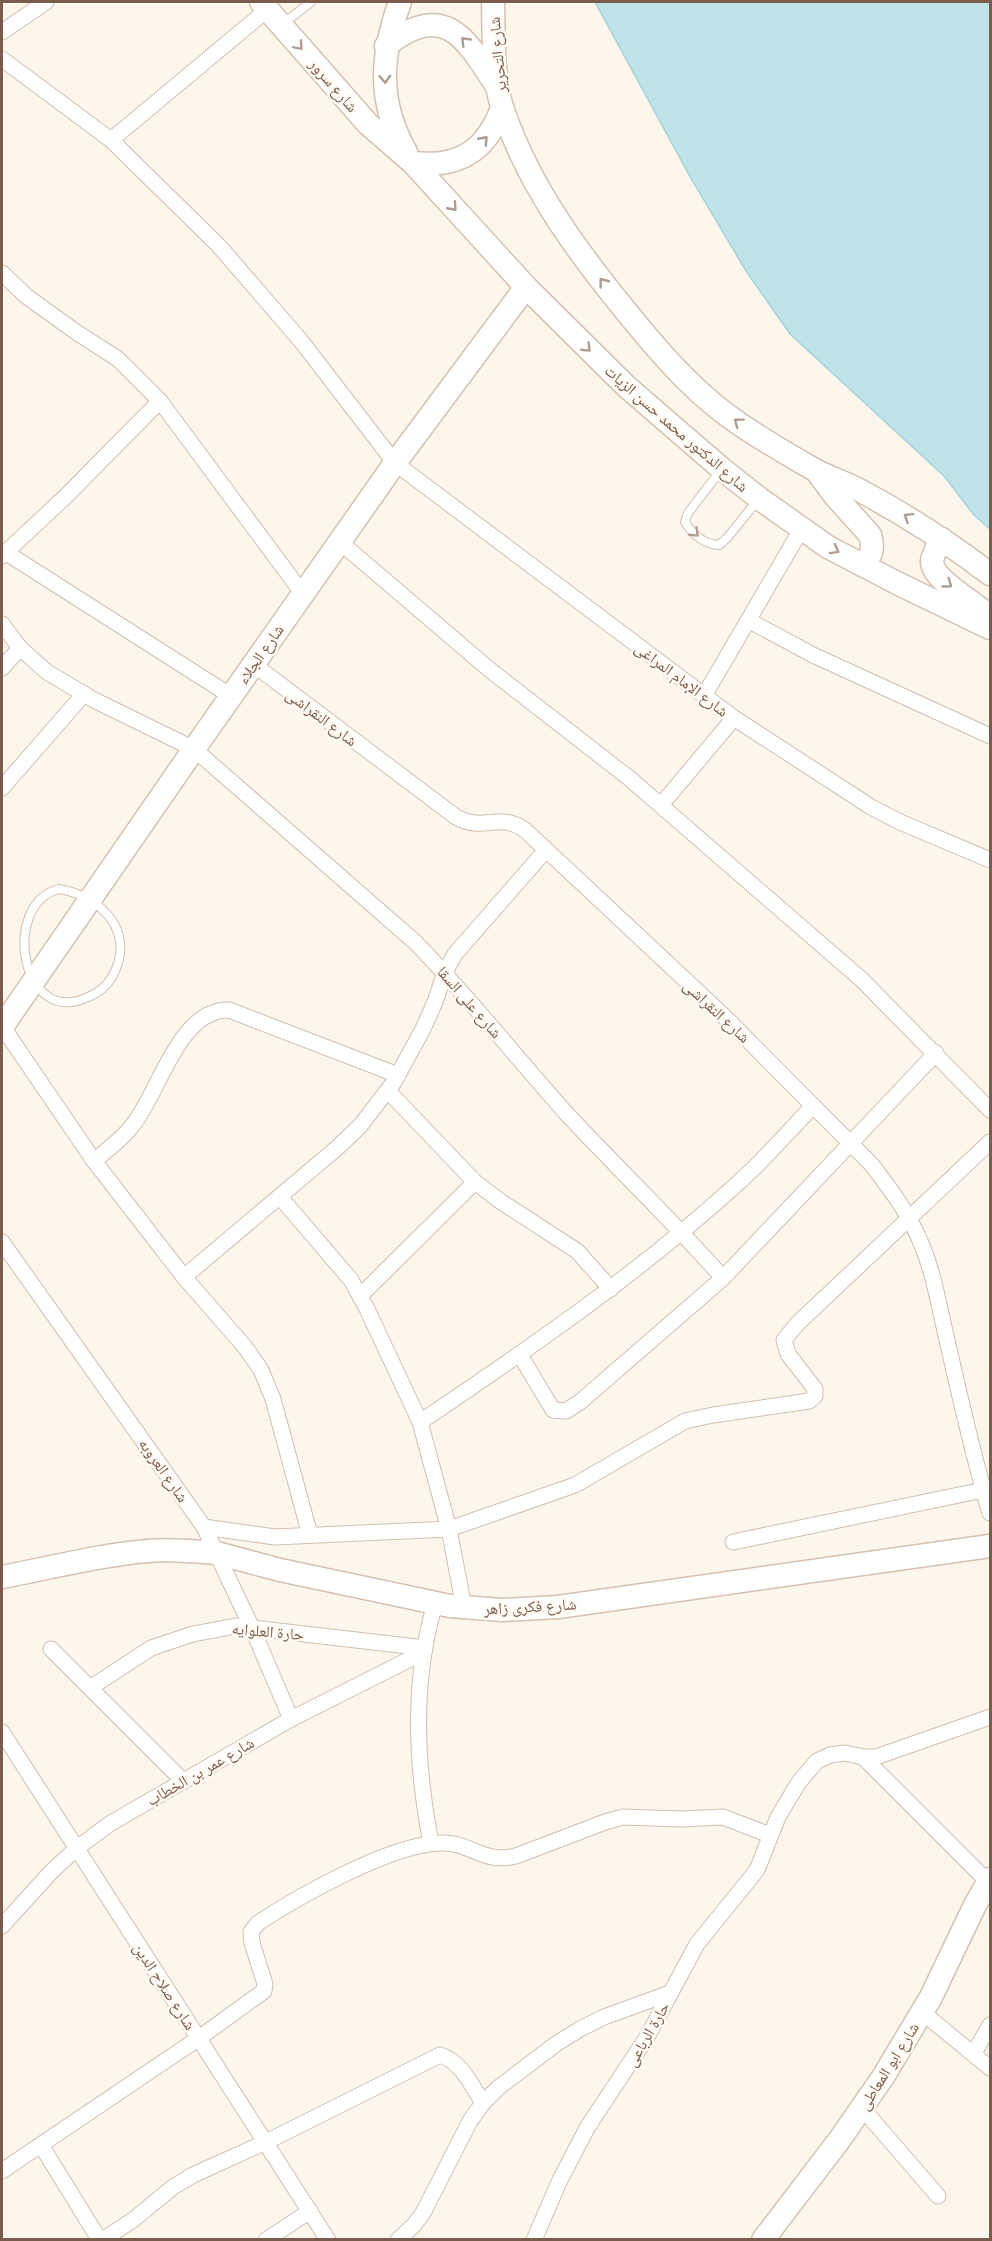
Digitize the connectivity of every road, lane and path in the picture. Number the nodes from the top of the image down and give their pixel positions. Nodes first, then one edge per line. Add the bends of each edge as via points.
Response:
1 (311, 2) edge
2 (400, 2) edge
3 (493, 2) edge
4 (42, 3) edge
5 (270, 12) edge
6 (2, 29) edge
7 (386, 46) junction
8 (2, 59) edge
9 (500, 98) junction
10 (111, 140) junction
11 (413, 163) junction
12 (2, 273) edge
13 (526, 287) junction
14 (160, 401) junction
15 (395, 463) junction
16 (722, 469) junction
17 (817, 471) junction
18 (759, 499) junction
19 (802, 528) junction
20 (942, 539) junction
21 (340, 542) junction
22 (3, 554) edge
23 (862, 565) junction
24 (990, 574) edge
25 (303, 594) junction
26 (990, 617) edge
27 (748, 620) junction
28 (2, 624) edge
29 (990, 628) edge
30 (20, 648) junction
31 (253, 664) junction
32 (2, 668) edge
33 (84, 694) junction
34 (231, 696) junction
35 (704, 696) junction
36 (734, 718) junction
37 (990, 736) edge
38 (194, 748) junction
39 (2, 788) edge
40 (661, 805) junction
41 (546, 850) junction
42 (990, 860) edge
43 (28, 899) dead end
44 (90, 899) junction
45 (445, 972) junction
46 (26, 983) junction
47 (2, 1027) edge
48 (936, 1053) junction
49 (398, 1075) junction
50 (388, 1091) junction
51 (813, 1106) junction
52 (990, 1110) edge
53 (990, 1142) edge
54 (850, 1143) junction
55 (94, 1161) junction
56 (475, 1182) junction
57 (280, 1197) junction
58 (909, 1217) junction
59 (682, 1231) junction
60 (2, 1242) edge
61 (184, 1277) junction
62 (723, 1278) junction
63 (611, 1289) junction
64 (360, 1296) junction
65 (520, 1355) junction
66 (420, 1422) junction
67 (983, 1490) junction
68 (990, 1513) edge
69 (204, 1527) junction
70 (449, 1529) junction
71 (310, 1535) junction
72 (733, 1542) dead end
73 (990, 1546) edge
74 (217, 1553) junction
75 (2, 1577) edge
76 (435, 1604) junction
77 (464, 1608) junction
78 (252, 1628) junction
79 (51, 1649) dead end
80 (424, 1650) junction
81 (90, 1688) junction
82 (990, 1717) edge
83 (291, 1719) junction
84 (2, 1732) edge
85 (863, 1757) junction
86 (182, 1780) junction
87 (770, 1835) junction
88 (431, 1843) junction
89 (77, 1848) junction
90 (990, 1882) edge
91 (2, 1926) edge
92 (670, 1993) junction
93 (922, 2012) junction
94 (990, 2025) edge
95 (199, 2038) junction
96 (974, 2053) junction
97 (990, 2068) edge
98 (483, 2103) junction
99 (862, 2108) junction
100 (266, 2142) junction
101 (41, 2145) junction
102 (2, 2171) edge
103 (938, 2196) dead end
104 (310, 2211) junction
105 (266, 2240) edge
106 (328, 2240) edge
107 (398, 2240) edge
108 (534, 2240) edge
109 (763, 2240) edge

1 - 5 lane
2 - 7 street
3 - 9 street, شارع التحرير
4 - 6 street
5 - 10 street
5 -> 11 street, شارع سرور via 368,124
9 -> 7 street via 470,46 452,30 440,26 414,27
7 -> 11 street via 386,95 401,142
8 - 10 street, شارع الإمام المراغى
11 -> 9 street via 452,162 469,154 495,126
17 -> 9 street via 738,424 655,347 561,225 519,149
10 - 15 street, شارع الإمام المراغى via 219,246 301,341
11 -> 13 street, شارع الدكتور محمد حسن الزيات
12 - 14 street via 26,296 118,359
13 - 15 street, شارع الجلاء
13 -> 16 street, شارع الدكتور محمد حسن الزيات via 627,387
14 - 22 street
14 - 25 street
15 - 21 street, شارع الجلاء
15 - 35 street, شارع الإمام المراغى
16 - 18 street, شارع الدكتور محمد حسن الزيات
16 -> 18 lane via 688,513 690,531 707,544 719,545
20 -> 17 street via 868,495
17 - 23 street via 870,535 872,552
18 - 19 street, شارع الدكتور محمد حسن الزيات
19 -> 23 street, شارع الدكتور محمد حسن الزيات
19 - 27 street
20 - 24 street
20 -> 26 street via 932,560 937,575
21 - 25 street, شارع الجلاء
21 - 40 street via 490,670
22 - 34 street
23 - 29 street, شارع الدكتور محمد حسن الزيات
25 - 31 street, شارع الجلاء
27 - 35 street
27 - 37 street via 813,655
28 - 30 street, شارع على السقا
30 - 32 street
30 - 33 street, شارع على السقا via 47,672
31 - 34 street, شارع الجلاء
31 - 41 street, شارع النقراشى via 456,817 476,825 514,823
33 - 38 street, شارع على السقا
33 - 39 street
34 - 38 street, شارع الجلاء
35 - 36 street, شارع الإمام المراغى
36 - 40 street
36 - 42 street, شارع الإمام المراغى via 871,807
38 - 44 street, شارع الجلاء
38 - 45 street, شارع على السقا
40 - 48 street via 861,979
41 - 45 street via 462,946
41 - 51 street, شارع النقراشى via 726,1018
43 - 44 lane via 43,891 59,889 76,891
44 - 46 street, شارع الجلاء
44 - 46 lane via 105,910 116,926 121,944 119,962 111,979 98,993 62,1002 44,996
45 - 49 street via 430,1016
45 - 59 street, شارع على السقا via 566,1112
46 - 47 street, شارع الجلاء
47 - 55 street
48 - 52 street
48 - 54 street
49 - 50 street
49 - 55 street via 229,1010 218,1010 190,1029 132,1127
50 - 56 street
50 - 57 street via 360,1126
51 - 54 street, شارع النقراشى
51 - 59 street via 738,1183
53 - 58 street
54 - 58 street, شارع النقراشى via 879,1174
54 - 62 street
55 - 61 street
56 - 63 street via 577,1251
56 - 64 street
57 - 61 street
57 - 64 street via 351,1280
58 - 67 street, شارع النقراشى via 931,1271
58 - 70 street via 784,1340 788,1354 815,1389 815,1396 809,1401 685,1420 575,1485
59 - 62 street, شارع على السقا
59 - 63 street
60 - 69 street, شارع العروبه
61 - 71 street via 261,1370 273,1399
62 - 65 street via 566,1411 553,1410
63 - 65 street
64 - 66 street
65 - 66 street
66 - 70 street
67 - 68 street, شارع النقراشى
67 - 72 street
69 - 71 street via 274,1537
69 - 74 street, شارع العروبه
70 - 71 street
70 - 77 street
73 - 77 street, شارع فكرى زاهر via 558,1607
74 - 75 street, شارع فكرى زاهر via 150,1551
74 - 76 street, شارع فكرى زاهر
74 - 78 street, شارع العروبه
76 - 77 street, شارع فكرى زاهر
76 - 80 street
78 - 80 street, حارة العلوايه
78 - 81 street, حارة العلوايه via 207,1630 165,1642
78 - 83 street, شارع العروبه
79 - 81 street
80 - 83 street, شارع عمر بن الخطاب
80 - 88 street via 420,1747
81 - 86 street
82 - 85 street, حارة الرباعى via 883,1755
83 - 86 street, شارع عمر بن الخطاب
84 - 89 street, شارع صلاح الدين
85 - 87 street, حارة الرباعى via 838,1753 817,1761 788,1799
85 - 90 street
86 - 89 street, شارع عمر بن الخطاب
87 - 88 street via 723,1817 623,1817 504,1859 492,1859 453,1844
87 - 92 street, حارة الرباعى via 757,1870 705,1933
88 - 95 street via 398,1852 333,1880 258,1923 252,1932 252,1943 264,1991
89 - 91 street, شارع عمر بن الخطاب
89 - 95 street, شارع صلاح الدين
90 - 93 street, شارع ابو المعاطى
92 - 98 street via 580,2029
92 - 108 street, حارة الرباعى via 639,2051 580,2141
93 - 96 street
93 - 99 street, شارع ابو المعاطى
94 - 96 street
95 - 100 street, شارع صلاح الدين
95 - 101 street
96 - 97 street
98 - 100 street via 458,2064 440,2055
98 - 107 street via 423,2213
99 - 103 street
99 - 109 street, شارع ابو المعاطى
100 - 101 street via 193,2175 104,2239 97,2236
100 - 104 street, شارع صلاح الدين
101 - 102 street
104 - 105 street
104 - 106 street, شارع صلاح الدين

